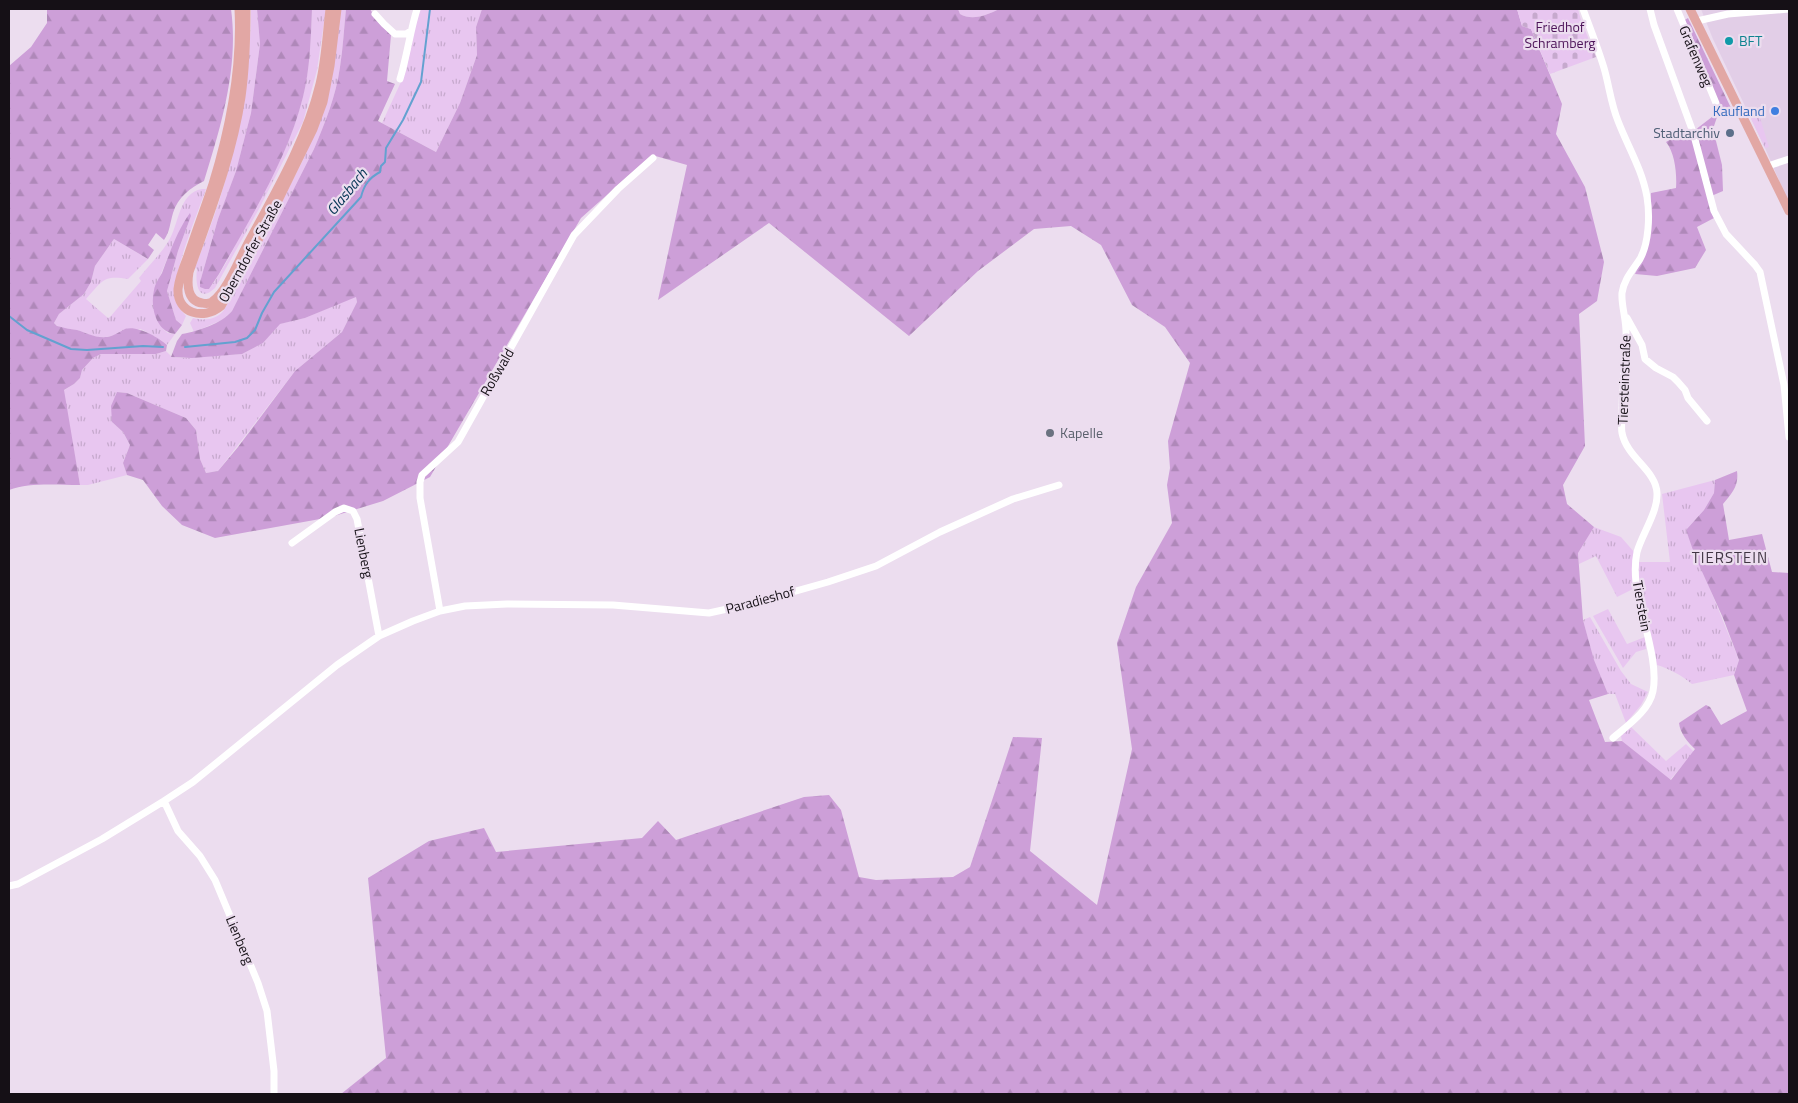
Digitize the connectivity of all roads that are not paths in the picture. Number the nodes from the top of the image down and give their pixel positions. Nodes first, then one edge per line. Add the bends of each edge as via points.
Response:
1 (239, 9) edge
2 (246, 9) edge
3 (330, 9) edge
4 (337, 9) edge
5 (417, 9) edge
6 (1583, 9) edge
7 (1650, 9) edge
8 (1677, 9) edge
9 (1690, 9) edge
10 (1696, 9) edge
11 (1789, 9) edge
12 (375, 14) dead end
13 (1697, 21) junction
14 (410, 31) junction
15 (400, 79) dead end
16 (1716, 103) dead end
17 (653, 158) dead end
18 (1789, 159) edge
19 (1768, 166) junction
20 (1789, 211) edge
21 (1626, 317) junction
22 (1707, 420) dead end
23 (1789, 437) edge
24 (1643, 467) joint
25 (1059, 485) dead end
26 (292, 543) dead end
27 (440, 611) junction
28 (380, 636) junction
29 (1613, 738) dead end
30 (164, 801) junction
31 (9, 886) edge
32 (274, 1094) edge

1 - 4 main road, Oberndorfer Straße via 236,71 228,126 213,184 178,288 181,302 196,314 205,315 216,310 226,298 305,148 323,102
2 - 3 main road, Oberndorfer Straße via 243,74 236,118 224,169 188,283 192,298 206,304 214,301 224,288 306,127 320,82
5 - 14 street
6 - 21 street, Tiersteinstraße via 1604,67 1617,120 1642,176 1647,198 1645,245 1622,292
7 - 23 street via 1694,132 1714,211 1726,234 1760,272 1784,385
8 - 16 street, Grafenweg
9 - 13 main road
10 - 13 main road
11 - 13 street via 1728,14
12 - 14 street via 396,34
13 - 19 main road
14 - 15 street
17 - 27 street, Roßwald via 618,189 574,236 458,442 422,474 420,498
18 - 19 street
19 - 20 main road
21 - 22 street, Tiersteinstraße via 1642,345 1645,359 1673,377
21 - 24 street, Tiersteinstraße via 1622,434
24 - 29 street, Tierstein via 1651,475 1658,496 1637,552 1636,573 1654,683 1648,703
25 - 27 street, Paradieshof via 1013,499 876,566 709,613 583,603 474,606
26 - 28 street, Lienberg via 335,512 344,508 353,511
27 - 28 street
28 - 30 street via 337,665 193,782
30 - 31 street via 102,839
30 - 32 street, Lienberg via 178,831 215,880 258,983 267,1011

